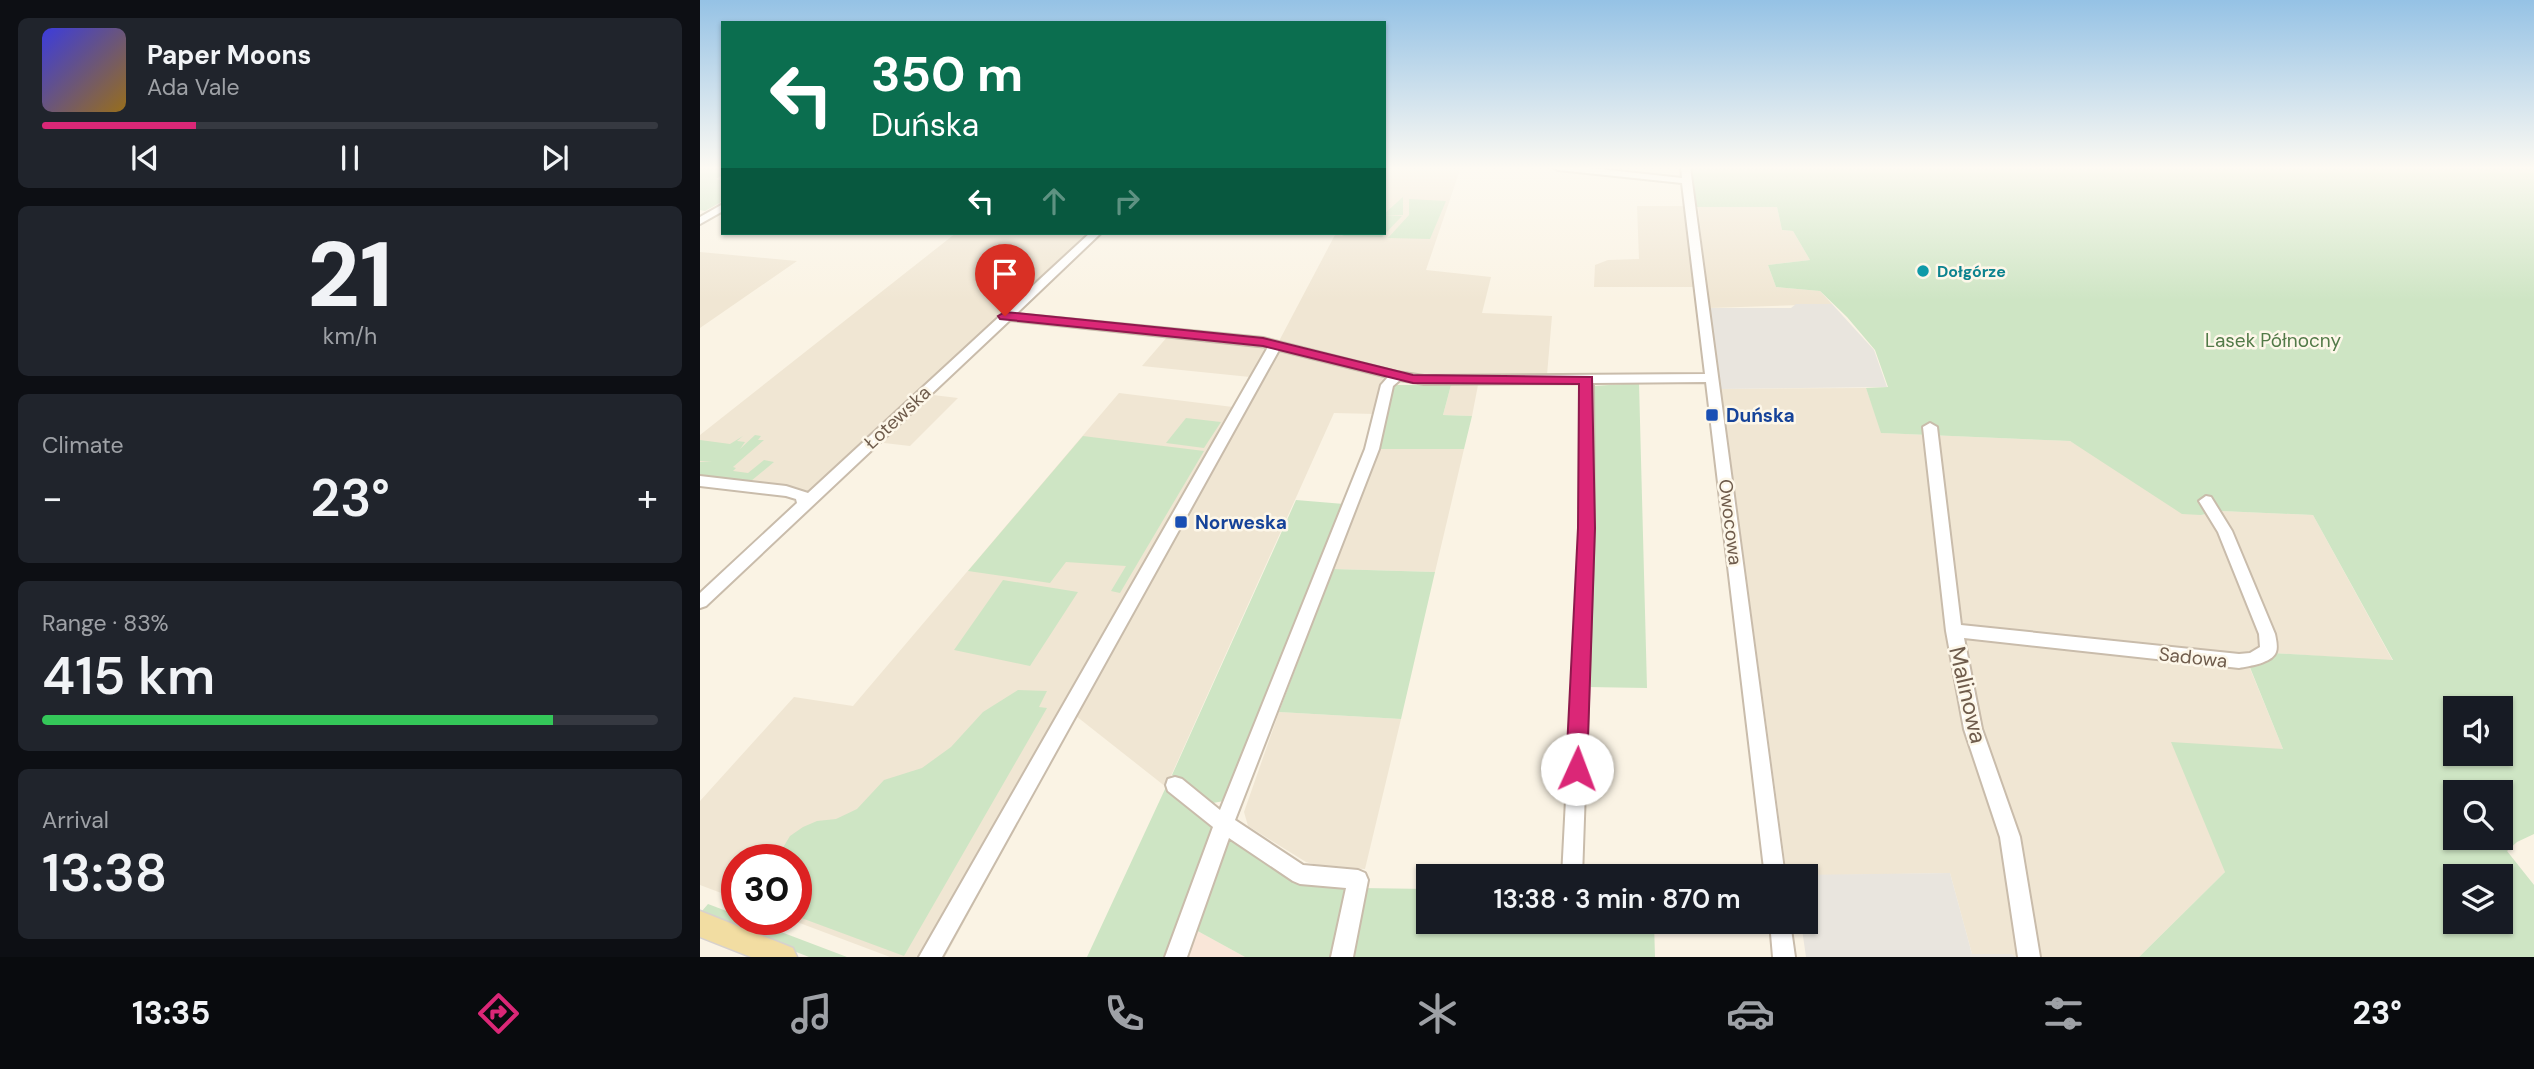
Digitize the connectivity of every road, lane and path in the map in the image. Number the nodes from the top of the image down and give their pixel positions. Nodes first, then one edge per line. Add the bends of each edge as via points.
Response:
1 (1691, 212) edge
2 (1094, 235) edge
3 (1005, 316) junction
4 (1275, 346) junction
5 (1397, 376) junction
6 (1712, 378) junction
7 (1587, 380) junction
8 (1930, 427) dead end
9 (700, 481) edge
10 (2206, 501) dead end
11 (804, 504) junction
12 (700, 602) edge
13 (1954, 631) junction
14 (1175, 785) dead end
15 (1224, 824) junction
16 (1573, 864) edge
17 (1773, 864) edge
18 (700, 924) edge
19 (1781, 934) edge
20 (784, 957) edge
21 (930, 957) edge
22 (1176, 957) edge
23 (1342, 957) edge
24 (1784, 957) edge
25 (2029, 957) edge

1 - 6 street, Owocowa
2 - 3 street, Łotewska
3 - 4 street
3 - 11 street, Łotewska
4 - 5 street
4 - 21 street
5 - 7 street via 1432,381
5 - 15 street via 1387,385 1372,449
6 - 7 street
6 - 17 street, Owocowa
7 - 16 street via 1587,528
8 - 13 street, Malinowa
9 - 11 street via 786,491 803,496
10 - 13 street, Sadowa via 2225,531 2267,634 2269,650 2253,659
11 - 12 street, Łotewska
13 - 25 street, Malinowa via 1973,729 2010,837
14 - 15 street
15 - 22 street
15 - 23 street via 1300,874 1358,880
18 - 20 main road
19 - 24 street

